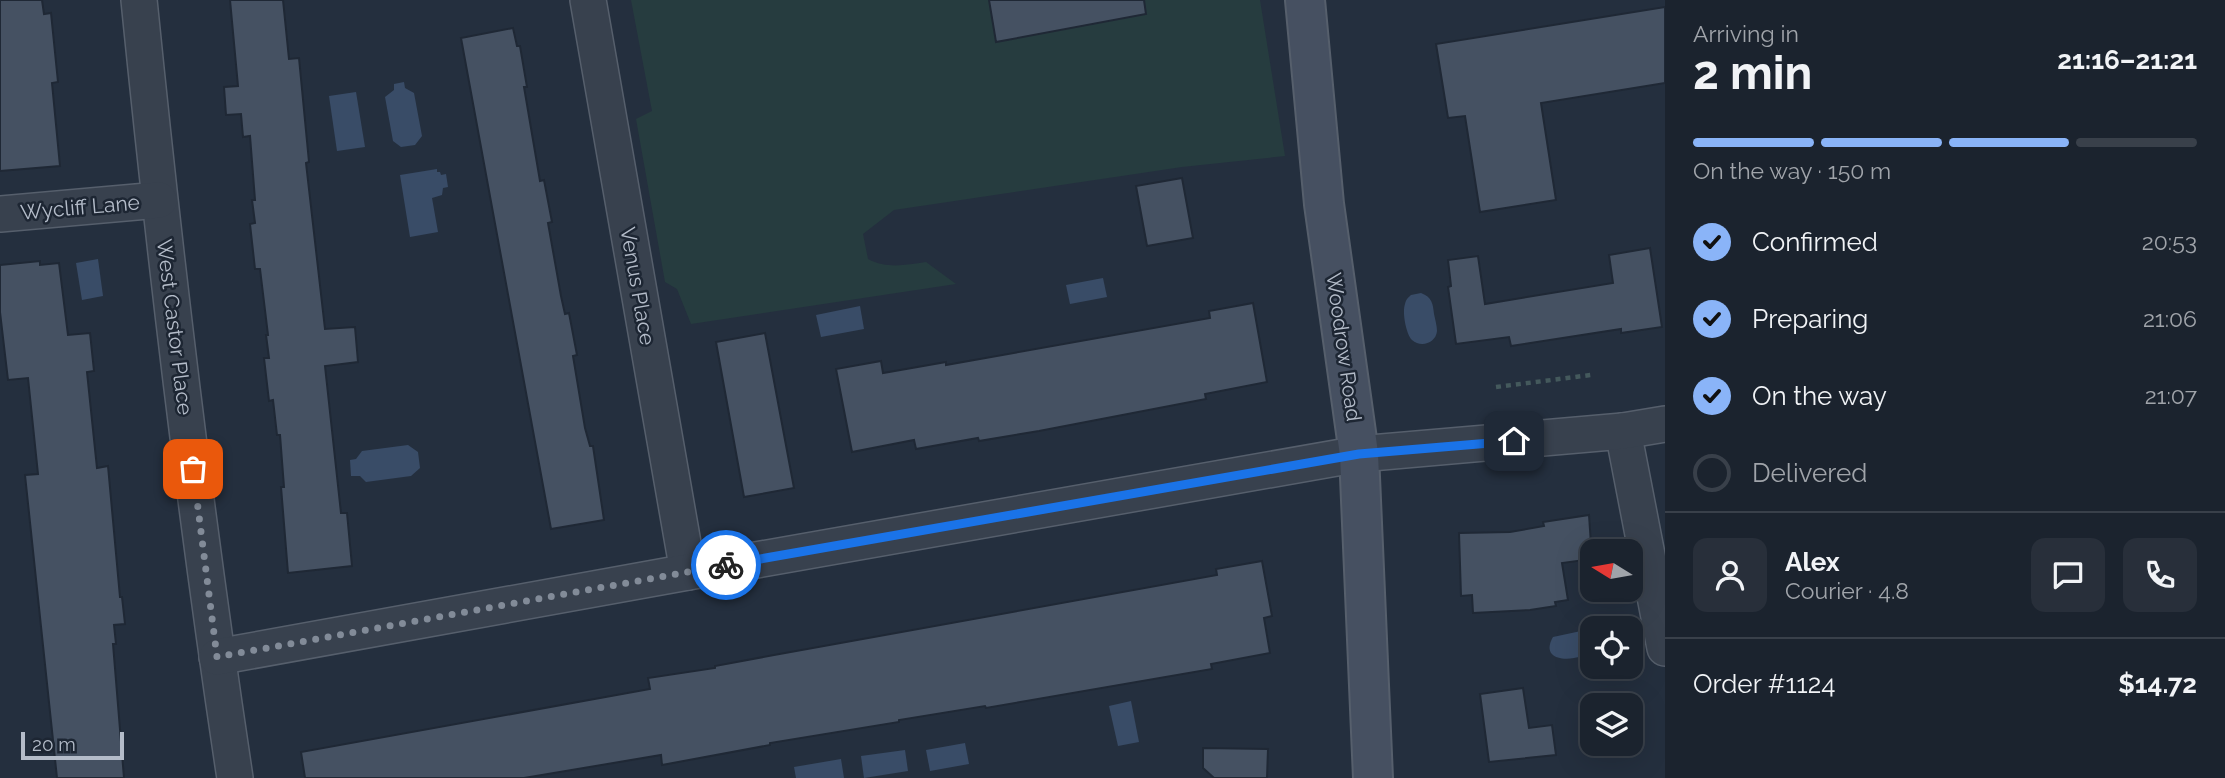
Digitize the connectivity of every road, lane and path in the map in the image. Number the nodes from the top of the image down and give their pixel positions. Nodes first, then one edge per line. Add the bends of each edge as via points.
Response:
1 (139, 0) edge
2 (588, 0) edge
3 (1305, 0) edge
4 (159, 200) junction
5 (0, 214) edge
6 (1591, 375) dead end
7 (1496, 387) dead end
8 (1665, 424) edge
9 (1623, 431) junction
10 (1359, 454) junction
11 (688, 572) junction
12 (1665, 648) edge
13 (217, 657) junction
14 (235, 778) edge
15 (1373, 778) edge

1 - 4 street, West Castor Place
2 - 11 street, Venus Place
3 - 10 street, Woodrow Road via 1324,204
4 - 5 street, Wycliff Lane
4 - 13 street, West Castor Place
6 - 7 path
8 - 9 street
9 - 10 street
9 - 12 street
10 - 11 street
10 - 15 street, Woodrow Road
11 - 13 street
13 - 14 street, West Castor Place

